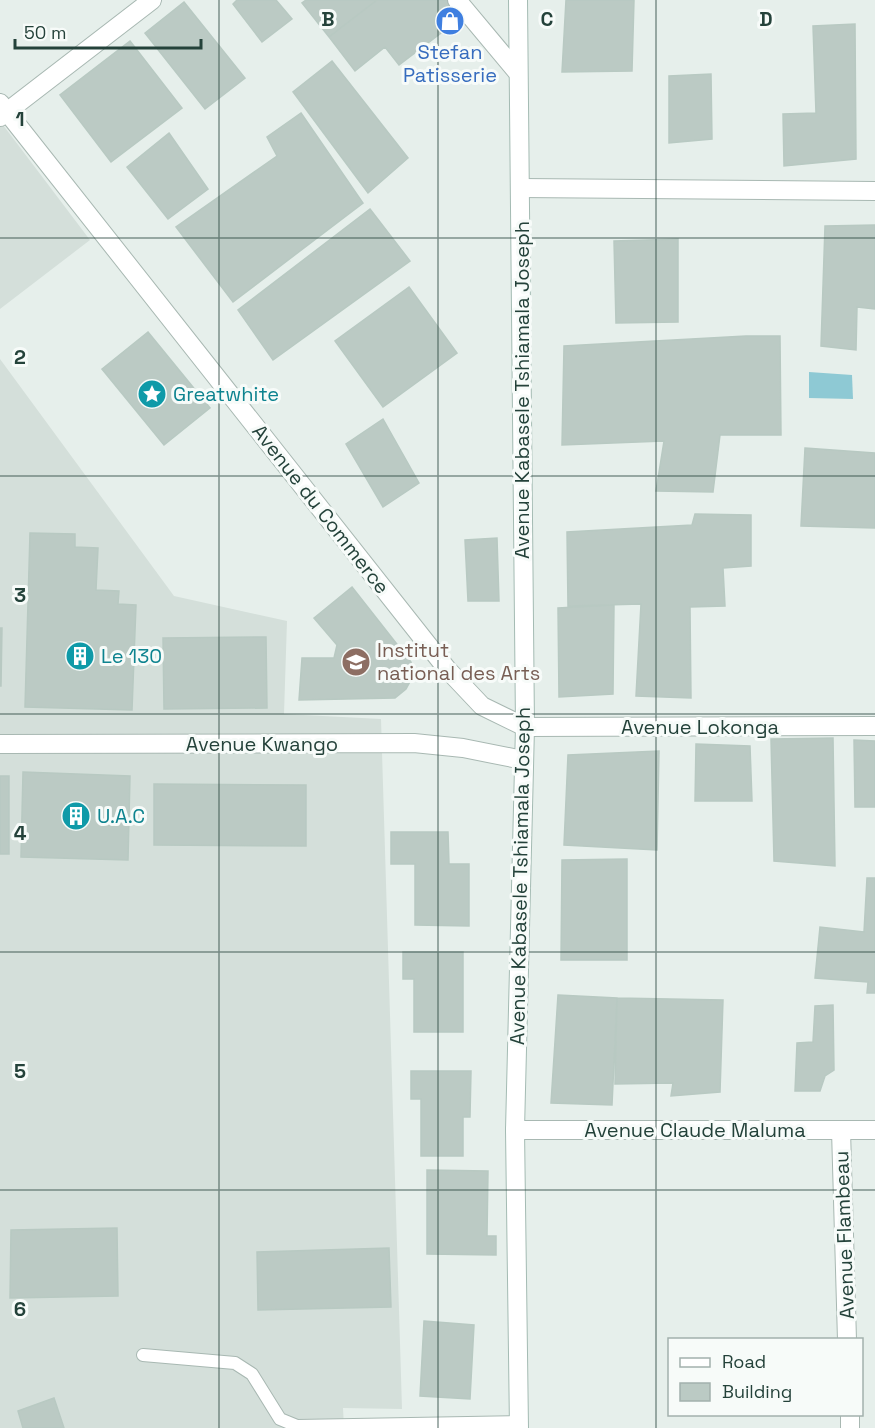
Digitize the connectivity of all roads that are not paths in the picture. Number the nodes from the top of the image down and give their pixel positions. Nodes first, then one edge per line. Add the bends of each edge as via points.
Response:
1 (152, 0) edge
2 (457, 0) edge
3 (518, 0) edge
4 (518, 73) junction
5 (2, 111) edge
6 (521, 188) junction
7 (875, 191) edge
8 (875, 726) edge
9 (525, 727) junction
10 (0, 744) edge
11 (523, 760) junction
12 (515, 1130) junction
13 (841, 1130) junction
14 (875, 1130) edge
15 (848, 1338) edge
16 (143, 1355) dead end
17 (519, 1425) edge

1 - 5 street
2 - 4 street
3 - 4 street, Avenue Kabasele Tshiamala Joseph
4 - 6 street, Avenue Kabasele Tshiamala Joseph
5 - 9 street, Avenue du Commerce via 447,669 482,706
6 - 7 street
6 - 9 street, Avenue Kabasele Tshiamala Joseph
8 - 9 street, Avenue Lokonga
9 - 11 street, Avenue Kabasele Tshiamala Joseph
10 - 11 street, Avenue Kwango via 414,743
11 - 12 street, Avenue Kabasele Tshiamala Joseph
12 - 13 street, Avenue Claude Maluma
12 - 17 street, Avenue Kabasele Tshiamala Joseph
13 - 14 street, Avenue Claude Maluma
13 - 15 street, Avenue Flambeau
16 - 17 lane via 235,1363 252,1374 280,1419 297,1425

